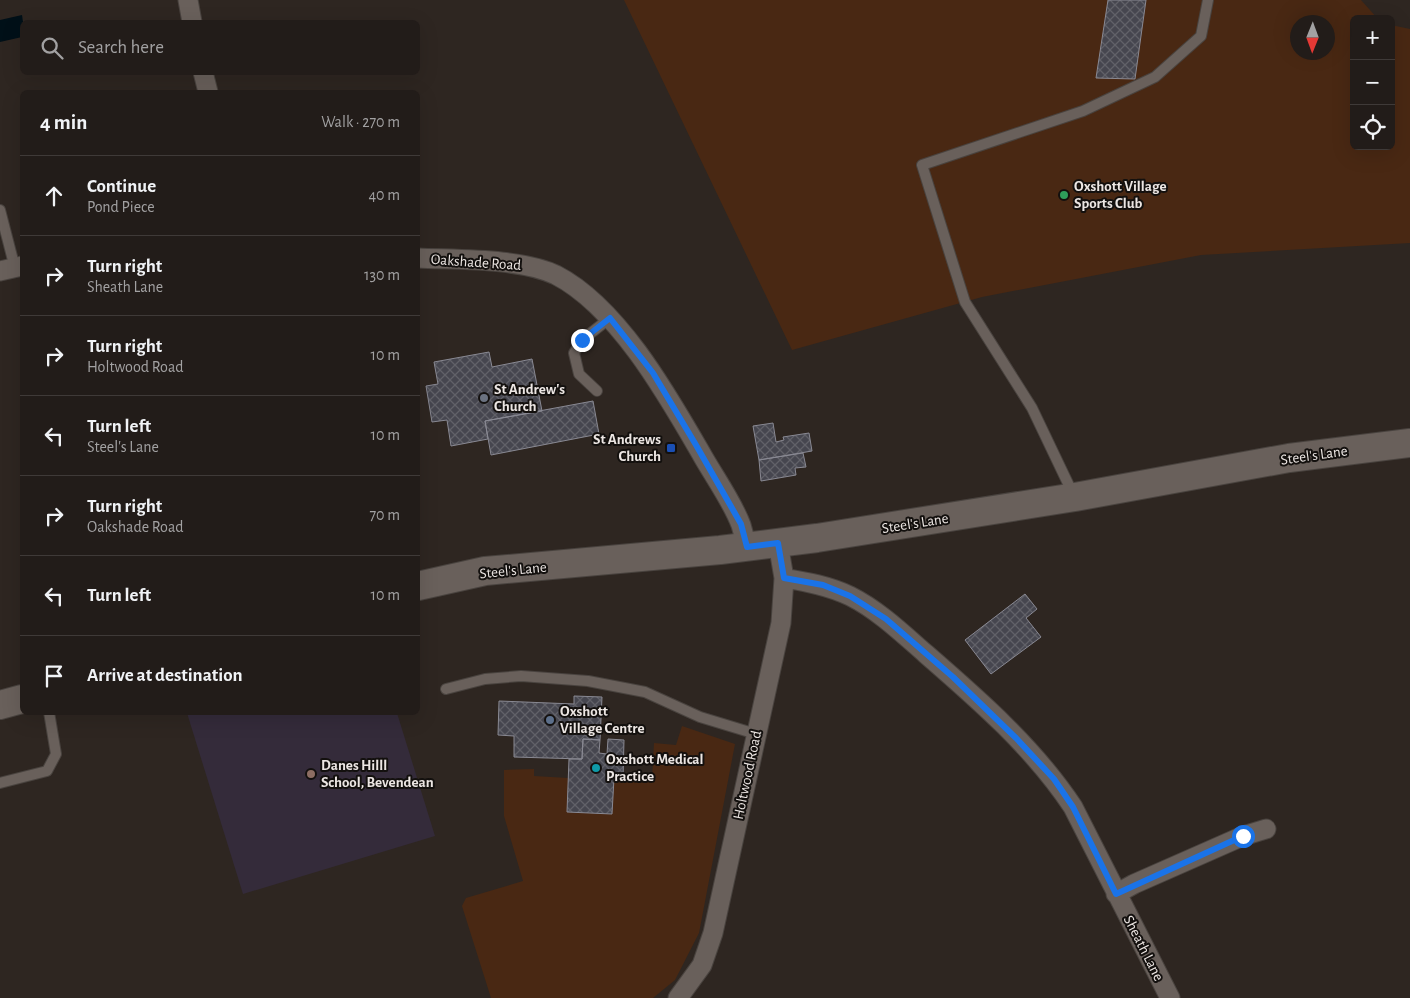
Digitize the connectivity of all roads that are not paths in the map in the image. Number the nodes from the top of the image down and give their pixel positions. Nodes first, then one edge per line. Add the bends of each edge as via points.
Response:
1 (188, 0) edge
2 (1208, 0) edge
3 (192, 20) edge
4 (204, 75) edge
5 (208, 90) edge
6 (0, 210) edge
7 (420, 258) edge
8 (12, 268) edge
9 (610, 318) junction
10 (597, 391) dead end
11 (1409, 446) edge
12 (1074, 496) junction
13 (778, 543) junction
14 (747, 547) junction
15 (784, 578) junction
16 (420, 586) edge
17 (446, 689) dead end
18 (20, 699) edge
19 (0, 704) edge
20 (50, 715) edge
21 (756, 734) junction
22 (0, 783) edge
23 (1266, 829) dead end
24 (1116, 894) junction
25 (678, 998) edge
26 (1170, 998) edge

1 - 3 street
2 - 12 lane via 1201,36 1155,77 1083,111 922,165 965,302 1032,408
4 - 5 street
6 - 8 lane
7 - 9 street, Oakshade Road via 523,264 555,275 585,293
9 - 10 lane via 582,340 574,353 578,374
9 - 14 street, Oakshade Road via 653,373 682,421 741,524
11 - 12 street, Steel's Lane via 1290,458
12 - 13 street, Steel's Lane
13 - 14 street, Steel's Lane
13 - 15 street, Holtwood Road
14 - 16 street, Steel's Lane via 485,571
15 - 21 street, Holtwood Road via 781,623
15 - 24 street, Sheath Lane via 823,585 850,596 886,619 960,684 1054,779 1073,807
17 - 21 lane via 485,679 521,676 588,681 645,692 700,717
18 - 19 street
20 - 22 lane via 56,754 47,771
21 - 25 street, Holtwood Road via 713,933 702,965
23 - 24 street via 1234,840
24 - 26 street, Sheath Lane

